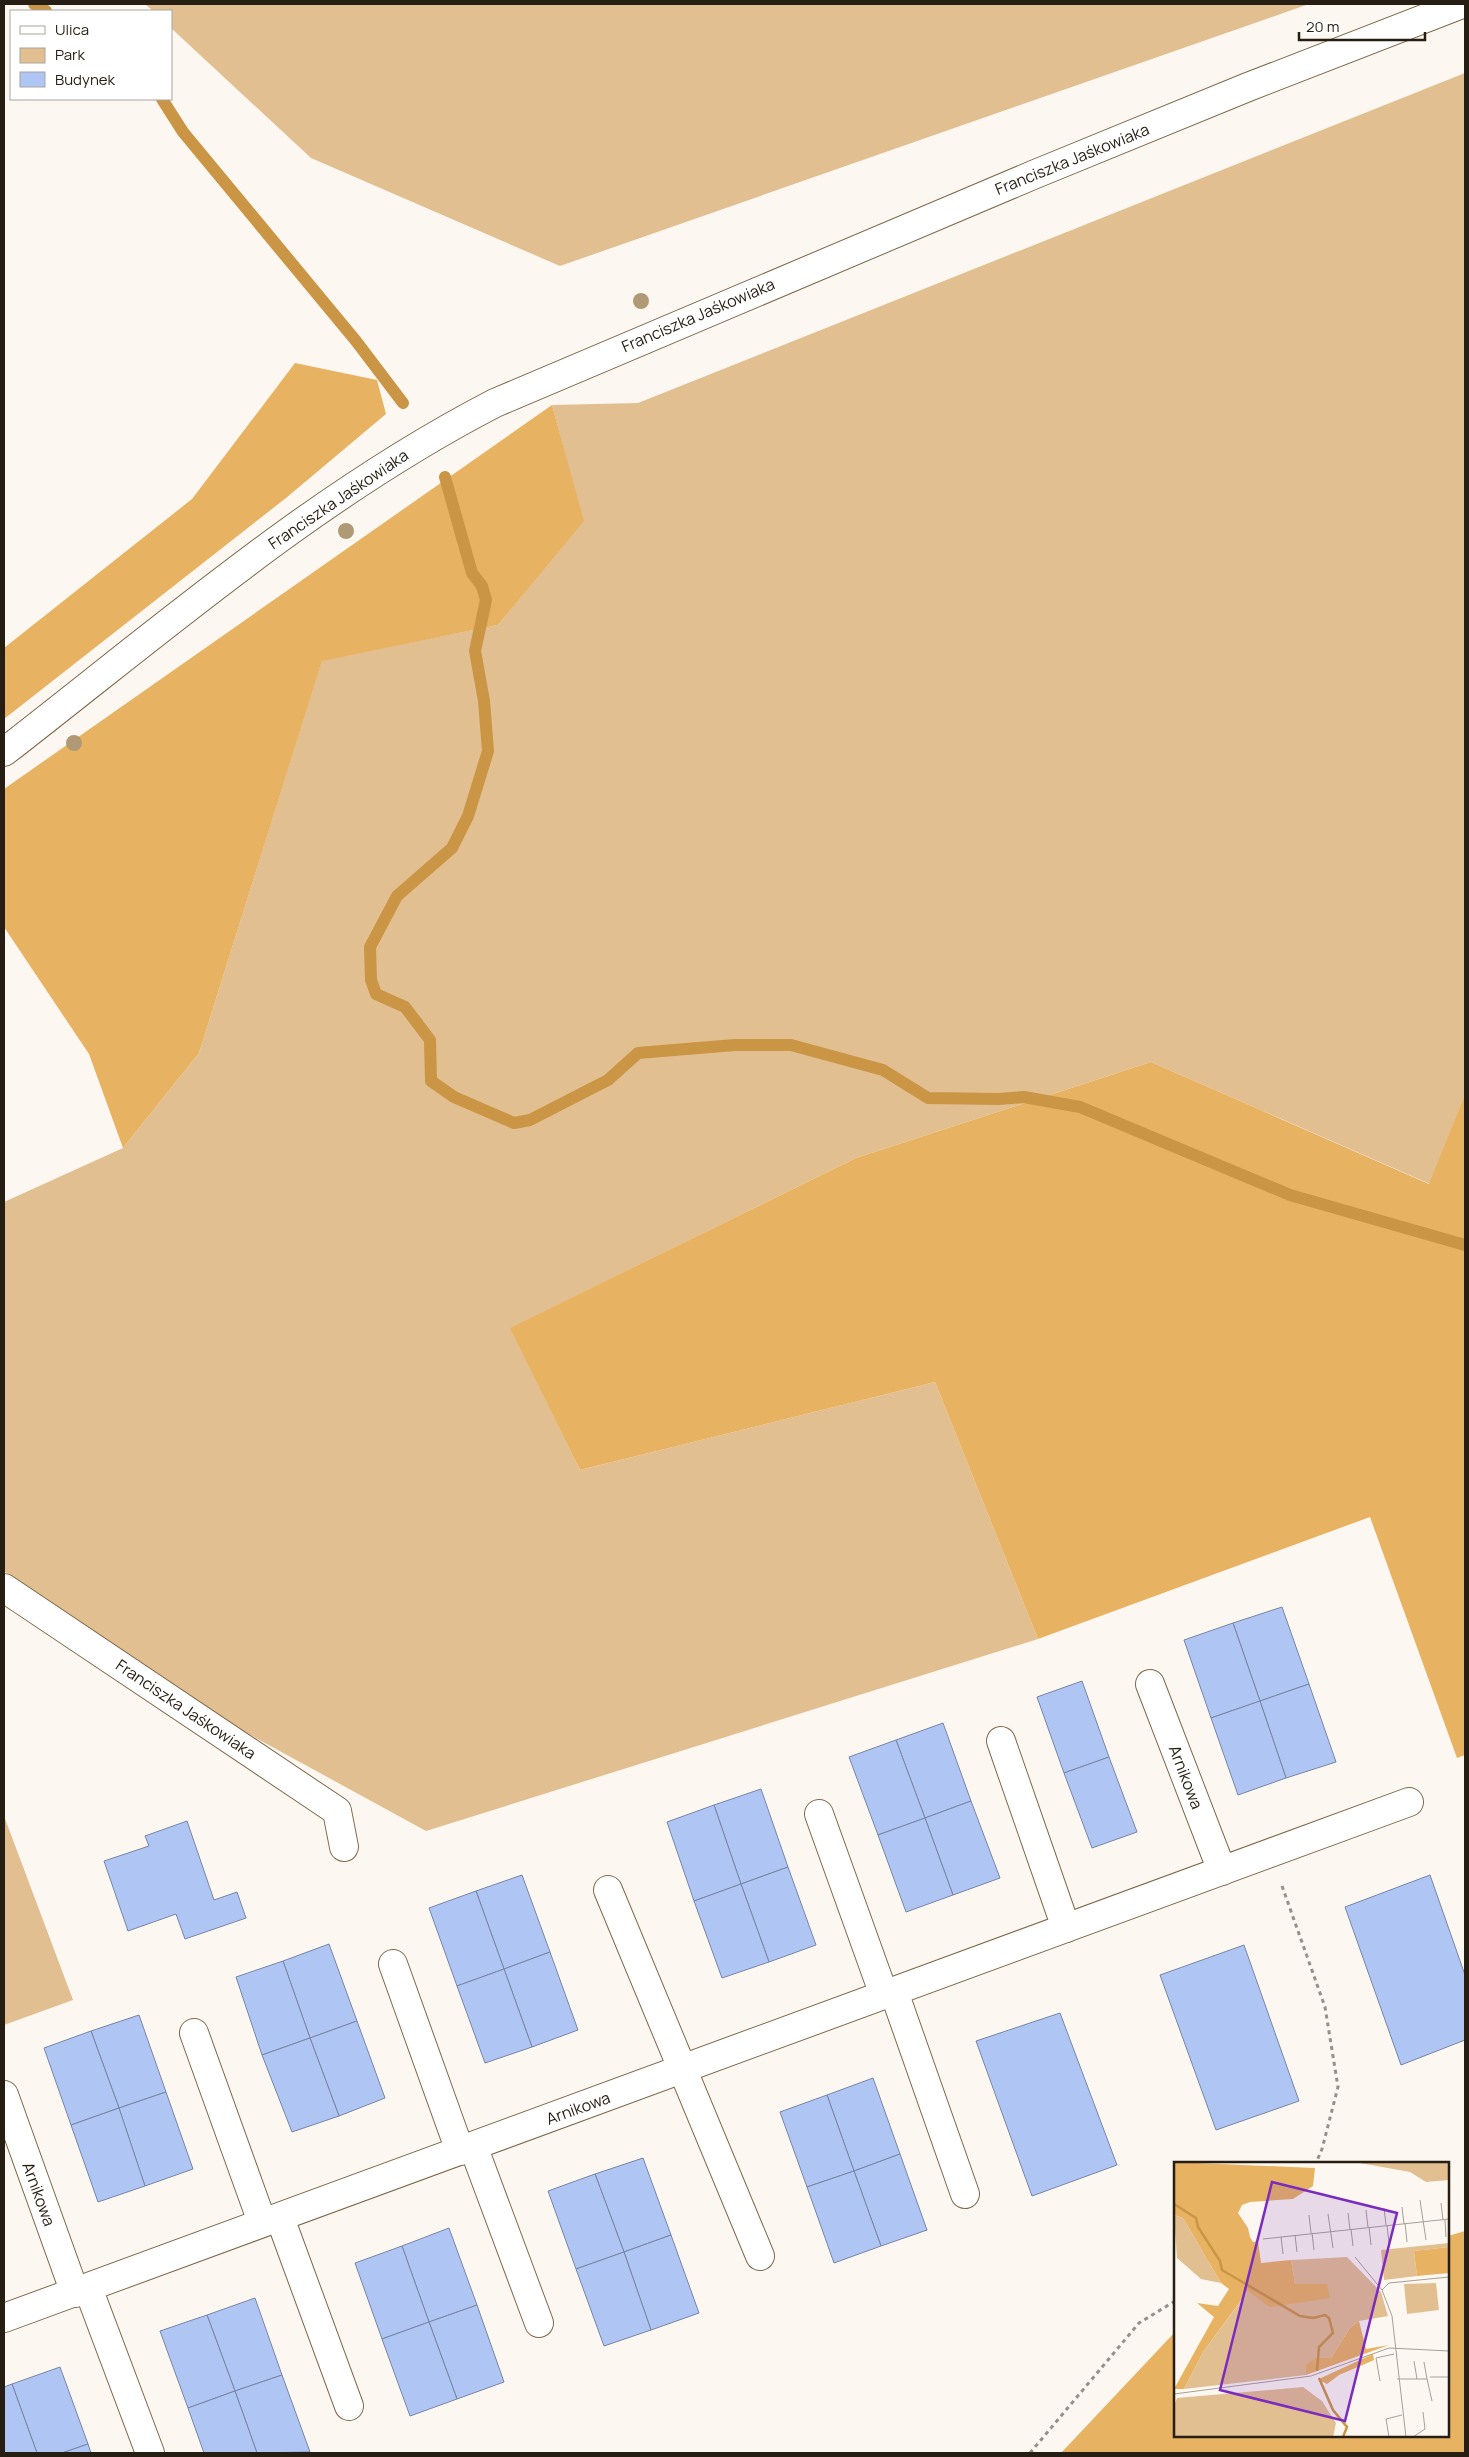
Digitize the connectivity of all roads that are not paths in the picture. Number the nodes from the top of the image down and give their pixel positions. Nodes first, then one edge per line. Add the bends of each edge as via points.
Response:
1 (1462, 4) edge
2 (4, 752) edge
3 (4, 1588) edge
4 (1150, 1684) dead end
5 (1001, 1741) dead end
6 (1409, 1802) dead end
7 (820, 1814) dead end
8 (344, 1847) dead end
9 (1222, 1871) junction
10 (608, 1890) dead end
11 (1066, 1928) junction
12 (394, 1964) dead end
13 (889, 1993) junction
14 (194, 2033) dead end
15 (683, 2069) junction
16 (4, 2095) edge
17 (467, 2149) junction
18 (966, 2194) dead end
19 (271, 2220) junction
20 (760, 2256) dead end
21 (82, 2290) junction
22 (4, 2318) edge
23 (539, 2323) dead end
24 (349, 2406) dead end
25 (150, 2453) edge

1 - 2 street, Franciszka Jaśkowiaka via 1033,175 495,403 420,444 293,528 206,592
3 - 8 street, Franciszka Jaśkowiaka via 337,1811
4 - 9 street, Arnikowa
5 - 11 street
6 - 9 street, Arnikowa
7 - 13 street
9 - 11 street, Arnikowa
10 - 15 street
11 - 13 street, Arnikowa
12 - 17 street
13 - 15 street, Arnikowa
13 - 18 street
14 - 19 street
15 - 17 street, Arnikowa
15 - 20 street
16 - 21 street, Arnikowa
17 - 19 street, Arnikowa
17 - 23 street
19 - 21 street, Arnikowa
19 - 24 street
21 - 22 street, Arnikowa
21 - 25 street, Arnikowa

